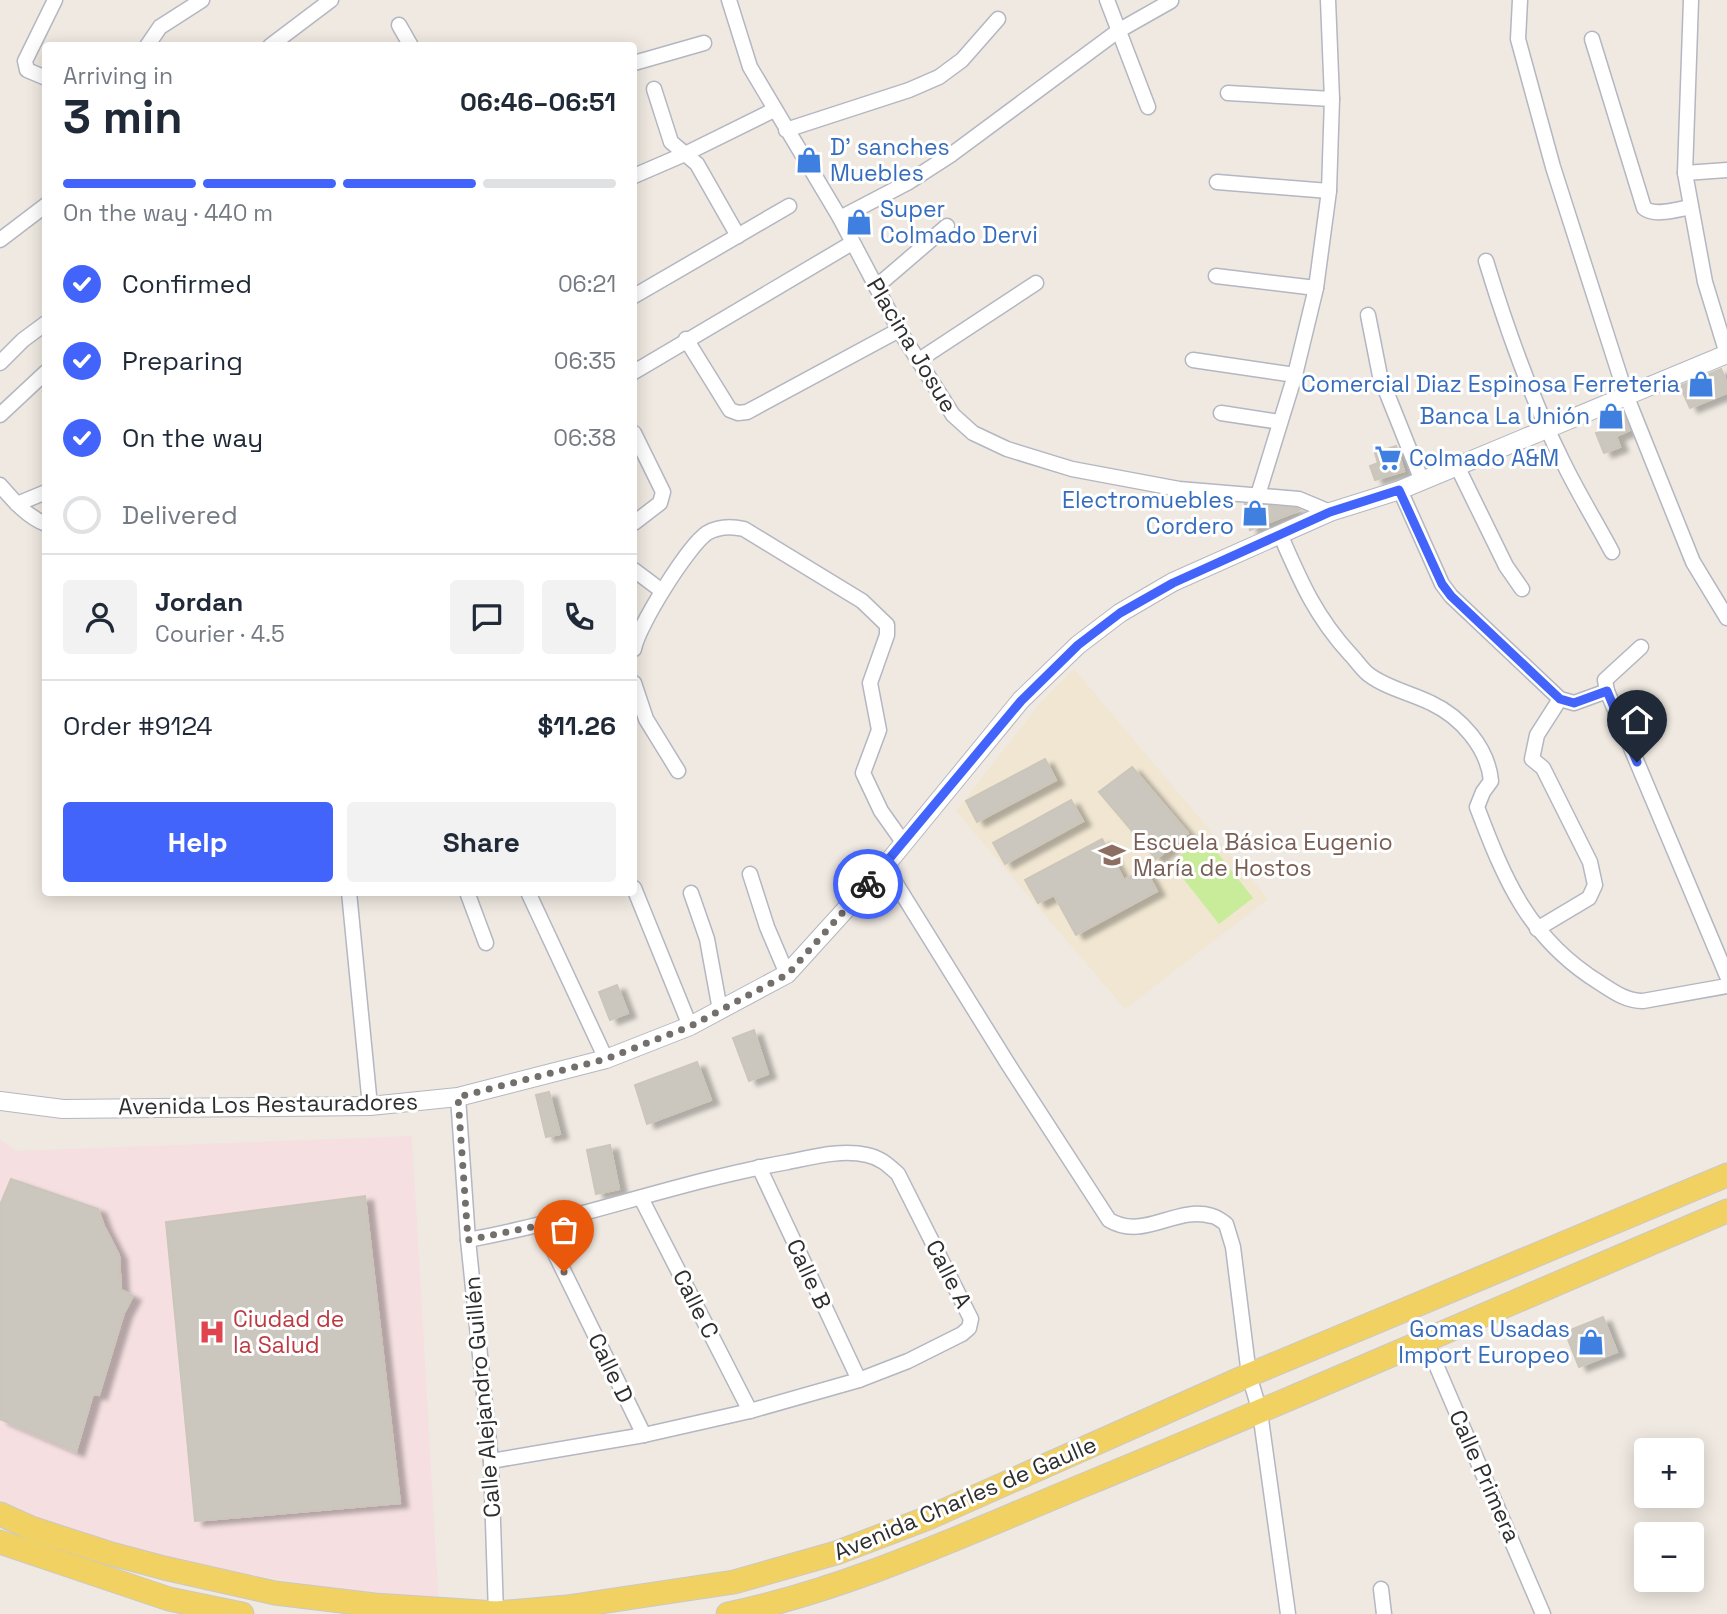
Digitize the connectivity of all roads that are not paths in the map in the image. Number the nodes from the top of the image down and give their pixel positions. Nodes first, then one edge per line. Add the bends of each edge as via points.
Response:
1 (55, 0) edge
2 (202, 0) edge
3 (331, 0) edge
4 (729, 0) edge
5 (1107, 0) edge
6 (1328, 0) edge
7 (1520, 0) edge
8 (1691, 0) edge
9 (1171, 1) edge
10 (998, 19) dead end
11 (399, 25) dead end
12 (1118, 31) junction
13 (1592, 39) dead end
14 (150, 42) edge
15 (275, 42) edge
16 (409, 42) edge
17 (704, 43) dead end
18 (637, 62) edge
19 (42, 76) edge
20 (654, 89) dead end
21 (1228, 93) dead end
22 (1332, 99) junction
23 (1148, 107) dead end
24 (775, 110) junction
25 (786, 130) junction
26 (685, 154) junction
27 (1727, 170) edge
28 (1685, 173) junction
29 (637, 175) edge
30 (1217, 182) dead end
31 (1329, 191) junction
32 (789, 206) dead end
33 (1691, 207) junction
34 (42, 208) edge
35 (840, 218) junction
36 (947, 226) dead end
37 (738, 236) junction
38 (0, 240) edge
39 (852, 243) junction
40 (1486, 261) dead end
41 (1216, 276) dead end
42 (1036, 283) dead end
43 (876, 287) junction
44 (1316, 288) junction
45 (637, 294) edge
46 (1368, 315) dead end
47 (42, 326) edge
48 (899, 330) junction
49 (686, 340) junction
50 (1727, 354) edge
51 (919, 360) junction
52 (1193, 360) dead end
53 (0, 363) edge
54 (637, 370) edge
55 (1294, 375) junction
56 (42, 376) edge
57 (1626, 395) junction
58 (1221, 413) dead end
59 (0, 415) edge
60 (1280, 422) junction
61 (1547, 428) junction
62 (637, 439) edge
63 (1457, 466) junction
64 (1422, 481) junction
65 (0, 485) edge
66 (1399, 490) junction
67 (42, 494) edge
68 (1258, 495) junction
69 (17, 504) junction
70 (1330, 512) junction
71 (637, 521) edge
72 (42, 522) edge
73 (1280, 534) junction
74 (1612, 552) dead end
75 (637, 572) edge
76 (1522, 589) dead end
77 (662, 591) junction
78 (1727, 618) edge
79 (637, 634) edge
80 (1641, 647) dead end
81 (1607, 691) junction
82 (637, 692) edge
83 (1560, 699) junction
84 (678, 771) dead end
85 (903, 842) junction
86 (885, 866) junction
87 (750, 874) dead end
88 (691, 893) dead end
89 (637, 895) edge
90 (349, 896) edge
91 (468, 896) edge
92 (530, 896) edge
93 (1537, 929) junction
94 (486, 943) dead end
95 (788, 974) junction
96 (1727, 976) edge
97 (1727, 986) edge
98 (720, 1010) junction
99 (691, 1026) junction
100 (606, 1059) junction
101 (458, 1097) junction
102 (0, 1101) edge
103 (370, 1106) junction
104 (759, 1167) junction
105 (1727, 1175) edge
106 (641, 1198) junction
107 (1727, 1211) edge
108 (541, 1225) junction
109 (468, 1240) junction
110 (1424, 1339) junction
111 (1249, 1375) junction
112 (859, 1380) junction
113 (750, 1411) junction
114 (1260, 1412) junction
115 (644, 1435) junction
116 (491, 1461) junction
117 (0, 1514) edge
118 (0, 1542) edge
119 (1381, 1589) dead end
120 (496, 1613) edge
121 (242, 1614) edge
122 (729, 1614) edge
123 (1288, 1614) edge
124 (1384, 1614) edge
125 (1543, 1614) edge

1 - 19 street via 25,61 27,69
2 - 14 street via 160,27
3 - 15 street
4 - 24 street, Placina Josue via 750,67
5 - 12 street
6 - 22 street
7 - 57 street via 1517,39
8 - 28 street
9 - 12 street
10 - 25 street via 962,60 939,77
11 - 16 street
12 - 23 street
12 - 35 street via 952,154
13 - 33 street via 1644,208 1655,212
17 - 18 street
20 - 26 street via 671,142
21 - 22 street
22 - 31 street
24 - 25 street, Placina Josue
24 - 26 street
25 - 35 street, Placina Josue
26 - 29 street
26 - 37 street via 697,164
27 - 28 street
28 - 33 street
30 - 31 street
31 - 44 street
32 - 37 street
33 - 50 street via 1705,282
34 - 38 street
35 - 39 street, Placina Josue
36 - 43 street
37 - 45 street
39 - 43 street, Placina Josue
39 - 49 street
40 - 61 street via 1505,324
41 - 44 street
42 - 51 street
43 - 48 street, Placina Josue
44 - 55 street
46 - 64 street via 1380,376
47 - 53 street
48 - 49 street via 738,413 730,410
48 - 51 street, Placina Josue
49 - 54 street
50 - 57 street, Avenida Los Restauradores
51 - 68 street, Placina Josue via 953,415 973,433 1007,449 1072,469 1179,489
52 - 55 street
55 - 60 street
56 - 59 street
57 - 61 street, Avenida Los Restauradores
57 - 78 street via 1693,562
58 - 60 street
60 - 68 street
61 - 63 street, Avenida Los Restauradores
61 - 74 street
62 - 71 street via 663,492 660,503
63 - 64 street, Avenida Los Restauradores
63 - 76 street
64 - 66 street, Avenida Los Restauradores
65 - 69 street
66 - 70 street, Avenida Los Restauradores
66 - 83 street via 1446,590
67 - 69 street
68 - 70 street, Placina Josue via 1299,499
69 - 72 street
70 - 73 street, Avenida Los Restauradores
73 - 85 street, Avenida Los Restauradores via 1173,583 1120,613 1078,645 1021,701
73 - 93 street via 1310,602 1368,675 1434,704 1463,726 1478,745 1490,767 1491,781 1476,807 1504,876
75 - 77 street
77 - 79 street
77 - 85 street via 704,535 731,526 744,528 885,620 887,635 870,683 879,730 863,773 880,811
80 - 81 street via 1605,680
81 - 83 street via 1574,703
81 - 96 street
82 - 84 street via 646,719
83 - 93 street via 1537,735 1532,759 1544,768 1590,862 1595,885 1589,898
85 - 86 street, Avenida Los Restauradores
86 - 95 street, Avenida Los Restauradores
86 - 111 street via 1109,1220 1134,1228 1194,1214 1213,1216 1226,1224
87 - 95 street
88 - 98 street via 707,939
89 - 99 street
90 - 103 street
91 - 94 street
92 - 100 street
93 - 97 street via 1577,969 1631,1001
95 - 98 street, Avenida Los Restauradores
98 - 99 street, Avenida Los Restauradores
99 - 100 street, Avenida Los Restauradores
100 - 101 street, Avenida Los Restauradores
101 - 103 street, Avenida Los Restauradores
101 - 109 street, Calle Alejandro Guillén
102 - 103 street, Avenida Los Restauradores via 63,1109
104 - 106 street, Calle A
104 - 112 street, Calle B
104 - 112 street, Calle A via 848,1153 882,1159 898,1174 971,1320 962,1334
105 - 111 main road, Avenida Charles de Gaulle
106 - 108 street, Calle A
106 - 113 street, Calle C
107 - 110 main road, Avenida Charles de Gaulle
108 - 109 street, Calle A
108 - 115 street, Calle D
109 - 116 street, Calle Alejandro Guillén
110 - 114 main road, Avenida Charles de Gaulle
110 - 125 street, Calle Primera
111 - 114 street
111 - 120 main road, Avenida Charles de Gaulle via 929,1518 823,1557 734,1582
112 - 113 street, Calle A
113 - 115 street, Calle A
114 - 122 main road, Avenida Charles de Gaulle via 908,1557 777,1604
114 - 123 street
115 - 116 street, Calle A
116 - 120 street, Calle Alejandro Guillén
117 - 120 main road, Avenida Charles de Gaulle via 107,1553 275,1593
118 - 121 main road via 169,1599
119 - 124 street

